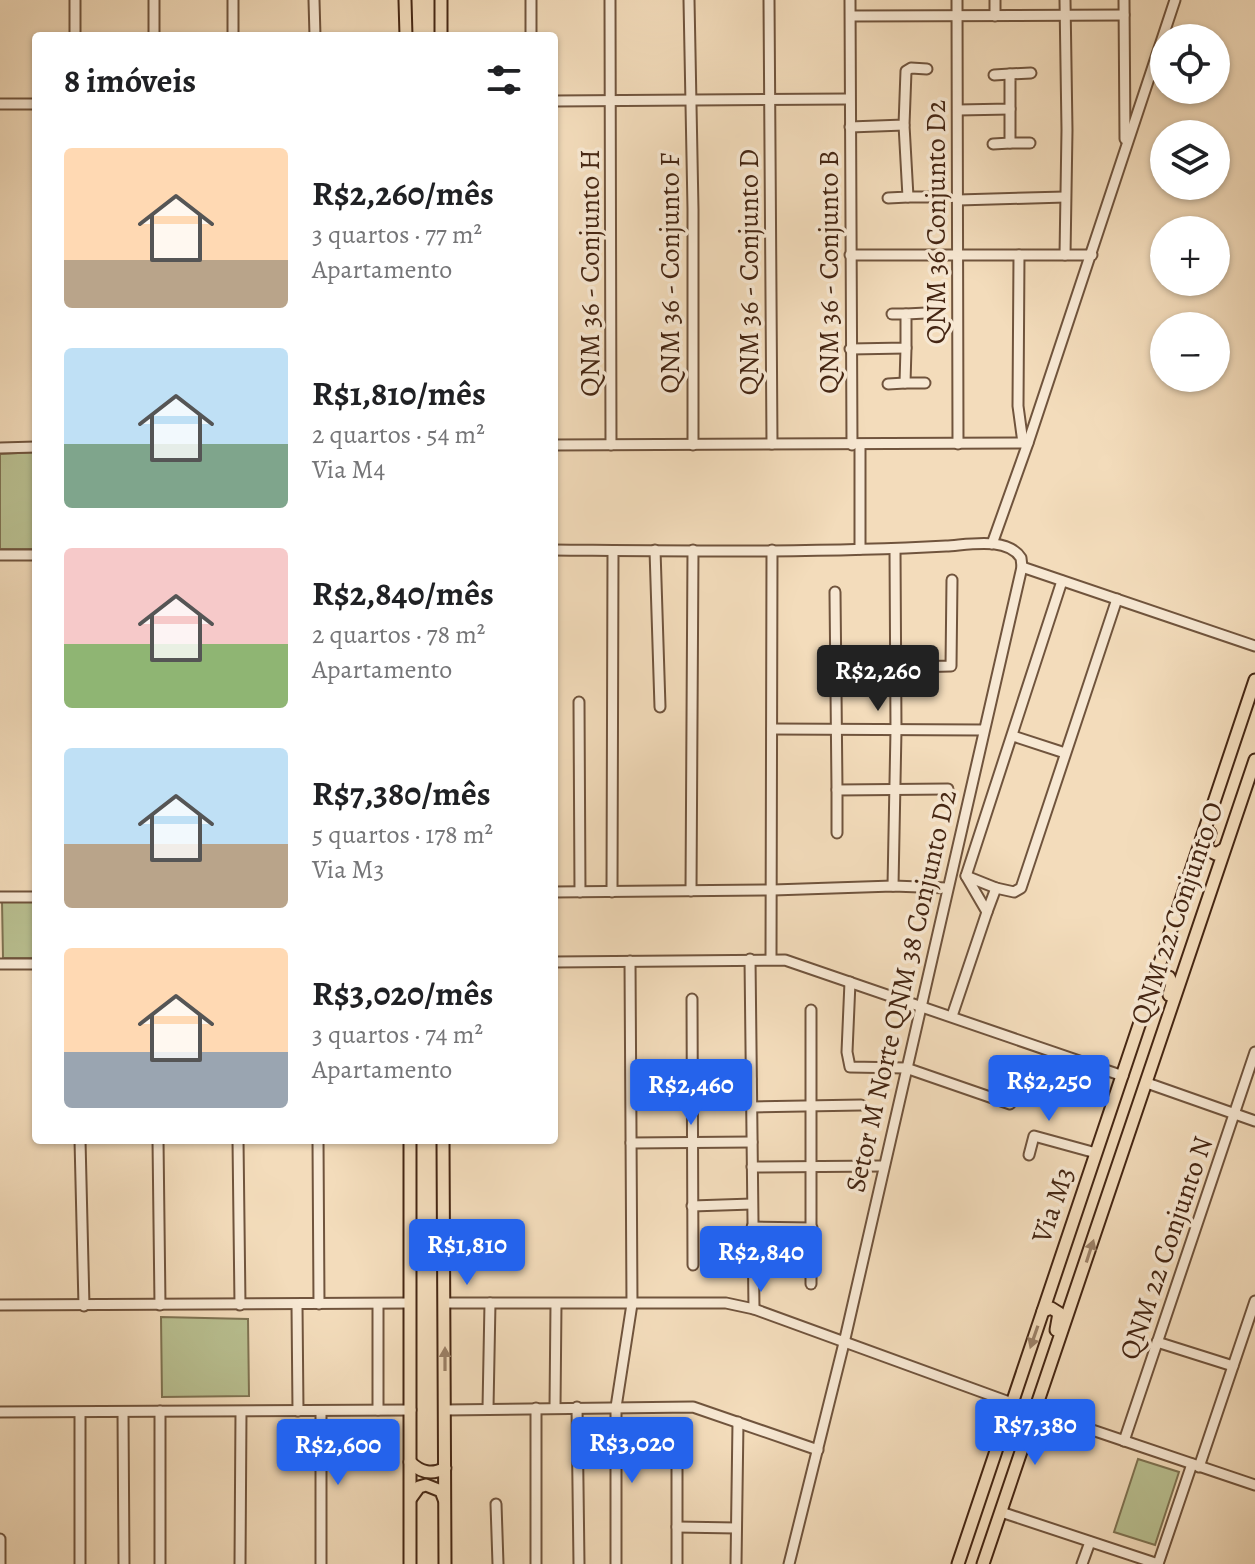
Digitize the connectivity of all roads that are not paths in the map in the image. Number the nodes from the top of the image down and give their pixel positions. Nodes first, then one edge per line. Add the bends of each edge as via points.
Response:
1 (75, 0) edge
2 (154, 0) edge
3 (233, 0) edge
4 (314, 0) edge
5 (405, 0) edge
6 (441, 0) edge
7 (531, 0) edge
8 (610, 0) edge
9 (689, 0) edge
10 (769, 0) edge
11 (850, 0) edge
12 (957, 0) edge
13 (995, 0) edge
14 (1065, 0) edge
15 (1124, 0) edge
16 (1175, 0) edge
17 (957, 15) junction
18 (1065, 15) junction
19 (1124, 15) junction
20 (851, 16) junction
21 (995, 16) junction
22 (75, 32) edge
23 (154, 32) edge
24 (233, 32) edge
25 (315, 32) edge
26 (406, 32) edge
27 (441, 32) edge
28 (531, 32) edge
29 (927, 69) dead end
30 (1031, 73) dead end
31 (1010, 74) junction
32 (994, 75) dead end
33 (849, 99) junction
34 (771, 100) junction
35 (558, 101) edge
36 (612, 101) junction
37 (690, 101) junction
38 (0, 104) edge
39 (32, 104) edge
40 (1010, 109) junction
41 (958, 110) junction
42 (904, 125) junction
43 (850, 127) junction
44 (1010, 143) junction
45 (1030, 143) dead end
46 (993, 144) dead end
47 (1125, 150) junction
48 (908, 197) junction
49 (928, 197) dead end
50 (1065, 197) junction
51 (888, 198) dead end
52 (958, 200) junction
53 (958, 254) junction
54 (850, 255) junction
55 (1019, 255) junction
56 (1065, 255) junction
57 (1092, 255) junction
58 (926, 313) dead end
59 (892, 314) dead end
60 (906, 314) junction
61 (906, 348) junction
62 (850, 349) junction
63 (905, 383) junction
64 (925, 383) dead end
65 (888, 384) dead end
66 (1026, 443) junction
67 (772, 444) junction
68 (958, 444) junction
69 (558, 445) edge
70 (611, 445) junction
71 (693, 445) junction
72 (856, 445) junction
73 (32, 447) edge
74 (0, 448) edge
75 (992, 544) junction
76 (860, 549) junction
77 (895, 549) junction
78 (558, 550) edge
79 (655, 550) junction
80 (693, 550) junction
81 (772, 550) junction
82 (613, 551) junction
83 (0, 555) edge
84 (32, 555) edge
85 (1022, 567) junction
86 (952, 580) dead end
87 (1062, 581) junction
88 (835, 592) dead end
89 (1117, 599) junction
90 (1255, 646) edge
91 (896, 668) junction
92 (836, 669) junction
93 (1255, 680) edge
94 (579, 702) dead end
95 (660, 707) dead end
96 (772, 729) junction
97 (836, 729) junction
98 (896, 730) junction
99 (983, 730) junction
100 (1013, 736) junction
101 (1065, 753) junction
102 (1255, 760) edge
103 (1222, 778) junction
104 (896, 789) junction
105 (948, 789) dead end
106 (837, 790) junction
107 (837, 833) dead end
108 (1224, 849) junction
109 (966, 876) junction
110 (893, 886) junction
111 (947, 888) junction
112 (996, 888) junction
113 (773, 890) junction
114 (691, 891) junction
115 (558, 892) edge
116 (580, 892) junction
117 (612, 892) junction
118 (0, 897) edge
119 (32, 897) edge
120 (987, 912) junction
121 (771, 958) junction
122 (750, 959) junction
123 (630, 961) junction
124 (558, 962) edge
125 (0, 964) edge
126 (32, 964) edge
127 (1154, 980) junction
128 (850, 982) junction
129 (692, 999) dead end
130 (920, 1005) junction
131 (811, 1010) dead end
132 (952, 1016) junction
133 (1255, 1052) edge
134 (1152, 1062) junction
135 (906, 1068) junction
136 (1123, 1076) junction
137 (751, 1079) junction
138 (693, 1080) junction
139 (1147, 1083) junction
140 (1114, 1102) junction
141 (1010, 1104) dead end
142 (861, 1105) dead end
143 (811, 1106) junction
144 (752, 1107) junction
145 (1234, 1114) junction
146 (1255, 1121) edge
147 (752, 1142) junction
148 (631, 1143) junction
149 (693, 1143) junction
150 (80, 1144) edge
151 (158, 1144) edge
152 (238, 1144) edge
153 (318, 1144) edge
154 (410, 1144) edge
155 (442, 1144) edge
156 (1096, 1153) junction
157 (1029, 1155) dead end
158 (812, 1166) junction
159 (883, 1166) junction
160 (752, 1167) junction
161 (1113, 1182) junction
162 (752, 1204) junction
163 (692, 1206) junction
164 (752, 1227) junction
165 (812, 1228) junction
166 (693, 1265) dead end
167 (811, 1284) dead end
168 (1255, 1301) edge
169 (410, 1303) junction
170 (445, 1303) junction
171 (490, 1303) junction
172 (319, 1304) junction
173 (378, 1304) junction
174 (556, 1304) junction
175 (632, 1304) junction
176 (0, 1305) edge
177 (160, 1305) junction
178 (240, 1305) junction
179 (297, 1305) junction
180 (84, 1306) junction
181 (754, 1309) junction
182 (1043, 1311) junction
183 (1157, 1342) junction
184 (844, 1343) junction
185 (1233, 1366) junction
186 (1012, 1403) junction
187 (555, 1407) junction
188 (577, 1407) junction
189 (616, 1407) junction
190 (1037, 1407) junction
191 (488, 1408) junction
192 (536, 1408) junction
193 (378, 1410) junction
194 (411, 1410) junction
195 (445, 1410) junction
196 (160, 1411) junction
197 (298, 1411) junction
198 (321, 1411) junction
199 (0, 1412) edge
200 (123, 1412) junction
201 (241, 1412) junction
202 (80, 1413) junction
203 (738, 1422) junction
204 (1124, 1441) junction
205 (677, 1444) dead end
206 (818, 1450) junction
207 (410, 1462) junction
208 (1196, 1465) junction
209 (445, 1468) junction
210 (1255, 1485) edge
211 (411, 1498) junction
212 (445, 1500) junction
213 (496, 1504) dead end
214 (1001, 1512) junction
215 (973, 1518) junction
216 (677, 1527) junction
217 (736, 1528) junction
218 (0, 1539) edge
219 (1090, 1542) junction
220 (0, 1564) edge
221 (80, 1564) edge
222 (124, 1564) edge
223 (160, 1564) edge
224 (240, 1564) edge
225 (321, 1564) edge
226 (410, 1564) edge
227 (445, 1564) edge
228 (498, 1564) edge
229 (536, 1564) edge
230 (579, 1564) edge
231 (616, 1564) edge
232 (677, 1564) edge
233 (736, 1564) edge
234 (789, 1564) edge
235 (958, 1564) edge
236 (965, 1564) edge
237 (983, 1564) edge
238 (1082, 1564) edge
239 (1158, 1564) edge

1 - 22 street
2 - 23 street
3 - 24 street
4 - 25 street
5 - 26 main road
6 - 27 main road
7 - 28 street
8 - 36 street, QNM 36 - Conjunto H
9 - 37 street, QNM 36 - Conjunto F
10 - 34 street, QNM 36 - Conjunto D
11 - 20 street, QNM 36 - Conjunto B
12 - 17 street, QNM 36 Conjunto D2
13 - 21 street
14 - 18 street
15 - 19 street
16 - 47 street
17 - 20 street
17 - 21 street
17 - 41 street, QNM 36 Conjunto D2
18 - 19 street
18 - 21 street
18 - 50 street
19 - 47 street
20 - 33 street, QNM 36 - Conjunto B
29 - 42 street via 906,71
30 - 31 street
31 - 32 street
31 - 40 street
33 - 34 street
33 - 43 street, QNM 36 - Conjunto B
34 - 37 street
34 - 67 street, QNM 36 - Conjunto D
35 - 36 street
36 - 37 street
36 - 70 street, QNM 36 - Conjunto H
37 - 71 street, QNM 36 - Conjunto F
38 - 39 street
40 - 41 street
40 - 44 street
41 - 52 street, QNM 36 Conjunto D2
42 - 43 street
42 - 48 street
43 - 54 street, QNM 36 - Conjunto B
44 - 45 street
44 - 46 street
47 - 57 street
48 - 49 street
48 - 51 street
50 - 52 street
50 - 56 street
52 - 53 street, QNM 36 Conjunto D2
53 - 54 street
53 - 55 street
53 - 68 street, QNM 36 Conjunto D2
54 - 62 street, QNM 36 - Conjunto B
55 - 56 street
55 - 66 street via 1018,406
56 - 57 street
57 - 66 street
58 - 60 street
59 - 60 street
60 - 61 street
61 - 62 street
61 - 63 street
62 - 72 street, QNM 36 - Conjunto B
63 - 64 street
63 - 65 street
66 - 68 street
66 - 75 street
67 - 71 street
67 - 72 street
68 - 72 street
69 - 70 street
70 - 71 street
72 - 76 street, QNM 36 - Conjunto B
73 - 74 street
75 - 77 street
75 - 85 street via 1017,552
76 - 77 street
76 - 81 street
77 - 91 street
78 - 82 street
79 - 80 street
79 - 82 street
79 - 95 street
80 - 81 street
80 - 114 street
81 - 96 street
82 - 117 street
83 - 84 street
85 - 87 street
85 - 99 street, Setor M Norte QNM 38 Conjunto D2
86 - 91 street via 951,666
87 - 89 street
87 - 100 street
88 - 92 street
89 - 90 street
89 - 101 street
91 - 92 street
91 - 98 street
92 - 97 street
93 - 103 main road, Via M3
94 - 116 street
96 - 97 street
96 - 113 street
97 - 98 street
97 - 106 street
98 - 99 street
98 - 104 street
99 - 111 street, Setor M Norte QNM 38 Conjunto D2
100 - 101 street
100 - 109 street
101 - 112 street via 1021,888
102 - 108 main road, QNM 22 Conjunto O
103 - 108 main road via 1220,805 1206,845 1213,854
103 - 127 main road, Via M3
104 - 105 street
104 - 106 street
104 - 110 street
106 - 107 street
108 - 134 main road, QNM 22 Conjunto O
109 - 112 street
109 - 120 street
110 - 111 street
110 - 113 street
111 - 130 street, Setor M Norte QNM 38 Conjunto D2
112 - 120 street
113 - 114 street
113 - 121 street
114 - 117 street
115 - 116 street
116 - 117 street
118 - 119 street
120 - 132 street
121 - 122 street
121 - 128 street
122 - 123 street
122 - 137 street
123 - 124 street
123 - 148 street
125 - 126 street
127 - 134 main road via 1164,975 1172,984
127 - 136 main road, Via M3
128 - 130 street
128 - 135 street via 850,1067
129 - 138 street
130 - 132 street
130 - 135 street, Setor M Norte QNM 38 Conjunto D2
131 - 143 street
132 - 136 street
133 - 145 street, QNM 22 Conjunto N
134 - 139 main road, QNM 22 Conjunto O
135 - 141 street
135 - 159 street, Setor M Norte QNM 38 Conjunto D2
136 - 140 main road, Via M3
137 - 138 street
137 - 144 street
138 - 149 street
139 - 145 street
139 - 161 main road, QNM 22 Conjunto O
140 - 156 main road, Via M3
140 - 161 main road via 1095,1178 1100,1186
142 - 143 street
143 - 144 street
143 - 158 street
144 - 147 street
145 - 146 street
145 - 183 street, QNM 22 Conjunto N
147 - 149 street
147 - 160 street
148 - 149 street
148 - 175 street
149 - 163 street
150 - 180 street
151 - 177 street
152 - 178 street
153 - 172 street
154 - 169 main road
155 - 170 main road
156 - 157 street via 1034,1136
156 - 182 main road, Via M3
158 - 159 street
158 - 160 street
158 - 165 street
159 - 184 street, Setor M Norte QNM 38 Conjunto D2
160 - 162 street
190 -> 161 main road, QNM 22 Conjunto O
162 - 163 street
162 - 164 street
163 - 166 street
164 - 165 street
164 - 181 street
165 - 167 street
168 - 185 street
169 - 173 street
169 - 194 main road
170 - 171 street
195 -> 170 main road
171 - 174 street
171 - 191 street
172 - 173 street
172 - 179 street
173 - 193 street
174 - 175 street
174 - 187 street
175 - 181 street via 718,1301
175 - 189 street
176 - 180 street
177 - 178 street
177 - 180 street
178 - 179 street
179 - 197 street
181 - 184 street
182 -> 186 main road, Via M3
182 - 190 main road via 1054,1309 1060,1318
183 - 185 street
183 - 204 street, QNM 22 Conjunto N
184 - 186 street
184 - 206 street, Setor M Norte QNM 38 Conjunto D2
185 - 208 street
186 - 215 main road, Via M3
187 - 188 street
187 - 192 street
188 - 189 street
188 - 230 street
189 - 203 street via 693,1407
189 - 231 street
190 - 204 street
190 - 214 main road
191 - 192 street
191 - 195 street
192 - 229 street
193 - 194 street
193 - 198 street
194 - 207 main road
195 - 209 main road
196 - 200 street
196 - 201 street
196 - 223 street
197 - 198 street
197 - 201 street
198 - 225 street
199 - 202 street
200 - 202 street
200 - 222 street
201 - 224 street
202 - 221 street
203 - 206 street
203 - 217 street
204 - 208 street
205 - 216 street
206 - 234 street, Setor M Norte QNM 38 Conjunto D2
207 - 209 main road via 432,1473
207 - 211 main road
208 - 210 street
208 - 239 street
209 - 212 main road
211 - 212 main road via 426,1485 441,1491
211 - 226 main road
212 - 227 main road
213 - 228 street
214 - 219 street
214 - 237 main road
215 - 235 main road, Via M3
215 - 236 main road
216 - 217 street
216 - 232 street
217 - 233 street
218 - 220 street
219 - 238 street
219 - 239 street

